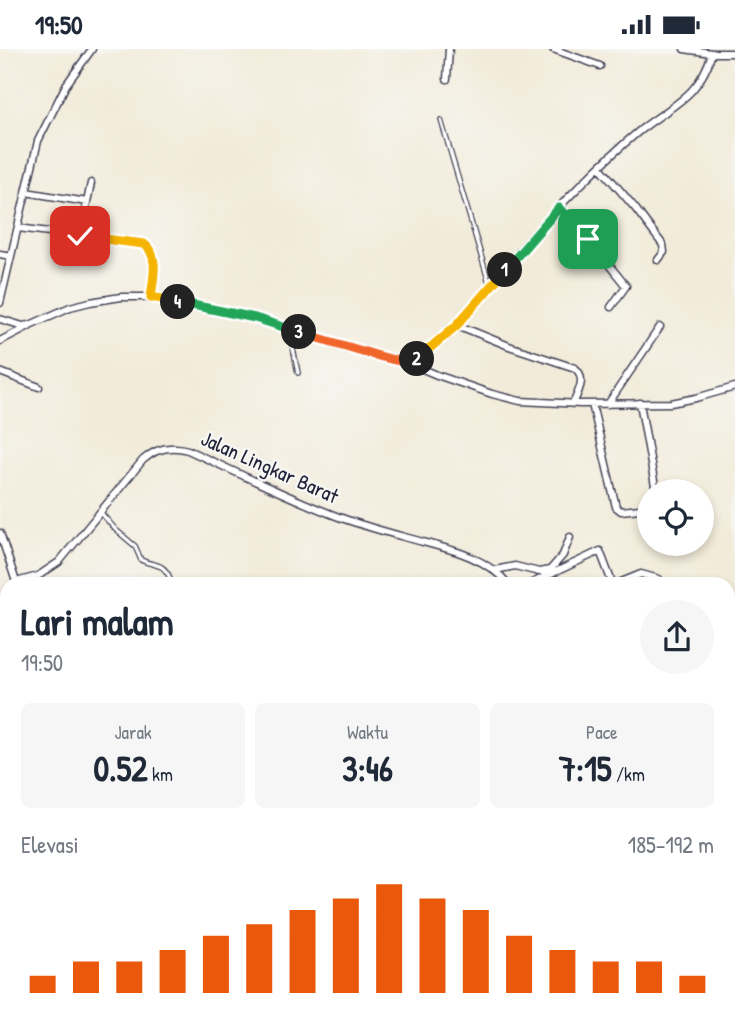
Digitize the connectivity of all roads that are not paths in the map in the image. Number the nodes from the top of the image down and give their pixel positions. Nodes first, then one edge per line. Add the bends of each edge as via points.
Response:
1 (92, 49) edge
2 (449, 49) edge
3 (553, 49) edge
4 (684, 49) edge
5 (712, 53) junction
6 (735, 53) edge
7 (600, 66) dead end
8 (447, 79) dead end
9 (441, 120) dead end
10 (600, 167) junction
11 (91, 183) dead end
12 (26, 192) junction
13 (87, 202) junction
14 (559, 208) junction
15 (18, 228) junction
16 (80, 236) junction
17 (0, 254) edge
18 (11, 256) junction
19 (658, 260) dead end
20 (490, 287) junction
21 (151, 297) junction
22 (0, 303) edge
23 (611, 307) dead end
24 (0, 319) edge
25 (30, 325) junction
26 (457, 325) junction
27 (660, 327) dead end
28 (289, 329) junction
29 (0, 341) edge
30 (411, 364) junction
31 (0, 372) edge
32 (298, 373) dead end
33 (39, 387) dead end
34 (735, 387) edge
35 (640, 403) junction
36 (573, 404) junction
37 (592, 404) junction
38 (608, 404) junction
39 (654, 479) edge
40 (637, 509) edge
41 (101, 513) junction
42 (0, 533) edge
43 (570, 537) dead end
44 (495, 569) junction
45 (539, 572) junction
46 (15, 577) edge
47 (35, 577) edge
48 (169, 577) edge
49 (502, 577) edge
50 (535, 577) edge
51 (545, 577) edge
52 (610, 577) edge
53 (633, 577) edge
54 (652, 577) edge

1 - 12 street via 66,85 38,141
2 - 8 street
3 - 7 street
4 - 5 street
5 - 6 street
5 - 10 street via 695,88
9 - 20 lane
10 - 14 street
10 - 19 street via 663,245
11 - 13 street
12 - 13 street
12 - 15 street
13 - 16 street
14 - 20 street
14 - 23 street via 626,286
15 - 16 street
15 - 18 street
16 - 21 street via 149,247 154,257
17 - 18 street
18 - 22 street
20 - 26 street
21 - 25 street via 90,302
21 - 28 street
24 - 25 street
25 - 29 street
26 - 30 street
26 - 36 street via 580,371 582,380
27 - 38 street
28 - 30 street
28 - 32 lane
30 - 36 street via 520,401
31 - 33 street
34 - 35 street via 671,403
35 - 38 street
35 - 39 street
36 - 37 street
37 - 38 street
37 - 40 street via 616,506 621,511
41 - 44 street, Jalan Lingkar Barat via 150,454 181,448 329,513 477,558
41 - 47 street, Jalan Lingkar Barat via 59,562
41 - 48 lane via 135,546 141,560 158,564
42 - 46 street, Jalan Lingkar Barat
43 - 45 street via 555,566
44 - 45 street via 515,566
44 - 49 street, Jalan Lingkar Barat
45 - 50 street
51 - 52 street via 600,551
53 - 54 street

